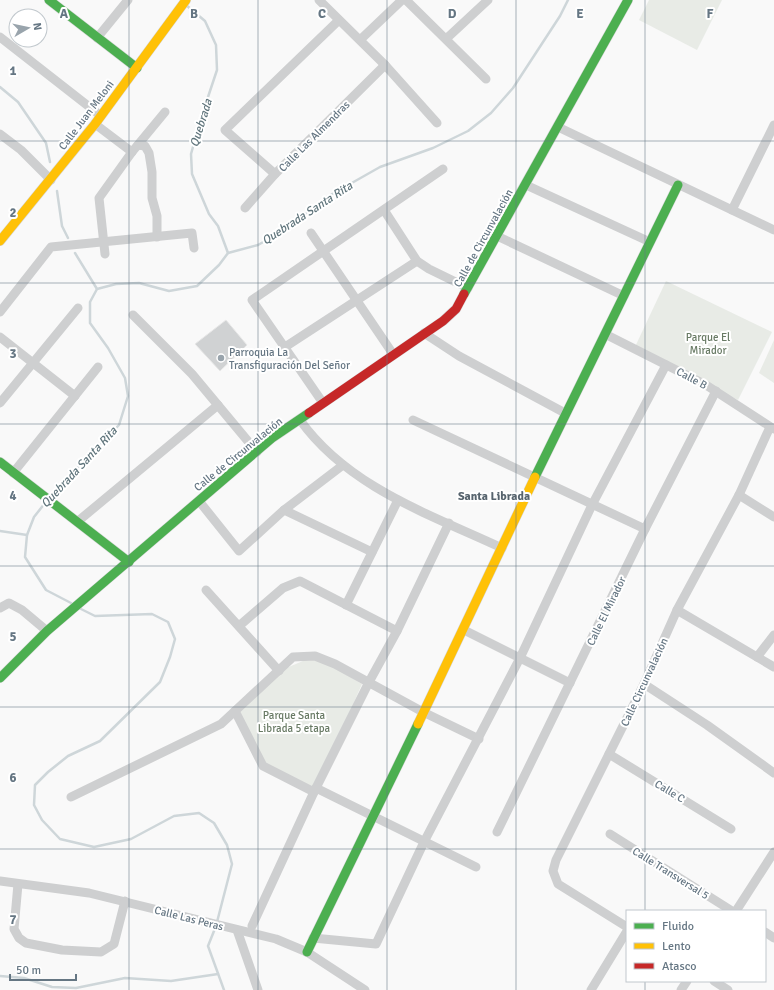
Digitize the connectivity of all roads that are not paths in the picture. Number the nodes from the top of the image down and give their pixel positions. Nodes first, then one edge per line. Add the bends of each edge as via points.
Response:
1 (49, 0) edge
2 (128, 0) edge
3 (186, 0) edge
4 (319, 0) edge
5 (402, 0) edge
6 (406, 0) edge
7 (488, 0) edge
8 (628, 0) edge
9 (339, 20) junction
10 (0, 37) edge
11 (97, 38) junction
12 (446, 39) junction
13 (360, 40) junction
14 (385, 65) junction
15 (137, 68) junction
16 (486, 79) dead end
17 (165, 112) dead end
18 (101, 116) junction
19 (437, 123) dead end
20 (95, 124) junction
21 (774, 125) edge
22 (558, 127) junction
23 (0, 134) edge
24 (138, 144) junction
25 (132, 152) junction
26 (443, 169) dead end
27 (275, 174) junction
28 (51, 180) junction
29 (526, 184) junction
30 (678, 185) junction
31 (245, 208) dead end
32 (384, 210) junction
33 (732, 210) junction
34 (774, 230) edge
35 (311, 233) dead end
36 (497, 236) junction
37 (157, 237) junction
38 (0, 241) edge
39 (103, 242) junction
40 (650, 242) junction
41 (194, 248) dead end
42 (324, 251) junction
43 (105, 254) dead end
44 (417, 261) junction
45 (468, 288) junction
46 (624, 296) junction
47 (357, 300) junction
48 (78, 308) dead end
49 (0, 312) edge
50 (133, 315) dead end
51 (424, 333) junction
52 (605, 334) junction
53 (0, 337) edge
54 (285, 347) junction
55 (393, 354) junction
56 (32, 362) junction
57 (666, 365) junction
58 (98, 367) dead end
59 (716, 391) junction
60 (75, 396) junction
61 (0, 403) edge
62 (323, 403) junction
63 (218, 405) junction
64 (565, 412) junction
65 (300, 420) junction
66 (413, 420) dead end
67 (772, 428) edge
68 (257, 452) junction
69 (0, 462) edge
70 (343, 465) junction
71 (14, 473) junction
72 (534, 477) junction
73 (739, 495) junction
74 (398, 500) junction
75 (199, 501) junction
76 (592, 505) junction
77 (284, 510) junction
78 (774, 517) edge
79 (77, 522) junction
80 (449, 523) junction
81 (646, 529) junction
82 (502, 548) junction
83 (372, 552) junction
84 (129, 562) junction
85 (206, 590) dead end
86 (346, 605) junction
87 (0, 608) edge
88 (677, 610) junction
89 (239, 626) junction
90 (464, 630) junction
91 (47, 631) junction
92 (397, 631) junction
93 (774, 635) edge
94 (757, 657) junction
95 (520, 658) junction
96 (774, 667) edge
97 (279, 670) junction
98 (0, 678) edge
99 (369, 682) junction
100 (570, 683) junction
101 (644, 684) junction
102 (235, 711) junction
103 (423, 712) junction
104 (479, 739) junction
105 (609, 754) junction
106 (774, 773) edge
107 (315, 790) junction
108 (71, 797) dead end
109 (374, 816) junction
110 (731, 829) dead end
111 (497, 832) dead end
112 (610, 834) dead end
113 (424, 842) junction
114 (774, 852) edge
115 (476, 867) dead end
116 (0, 881) edge
117 (18, 884) junction
118 (125, 902) junction
119 (730, 910) edge
120 (737, 910) edge
121 (252, 926) dead end
122 (626, 926) edge
123 (234, 929) junction
124 (626, 933) edge
125 (313, 938) junction
126 (307, 952) junction
127 (716, 982) edge
128 (258, 990) edge
129 (365, 990) edge
130 (591, 990) edge
131 (728, 990) edge

1 - 11 street
2 - 11 street
3 - 15 street, Calle Juan Meloni
4 - 9 street
5 - 13 street
6 - 12 street
7 - 12 street
8 - 22 street, Calle de Circunvalación
9 - 13 street
9 - 27 street via 225,130
10 - 18 street
11 - 15 street
12 - 16 street
13 - 14 street
14 - 19 street
14 - 27 street, Calle Las Almendras
15 - 18 street, Calle Juan Meloni
17 - 24 street
18 - 20 street, Calle Juan Meloni
20 - 25 street
20 - 28 street, Calle Juan Meloni
21 - 33 street
22 - 29 street, Calle de Circunvalación
22 - 30 street
23 - 28 street via 21,150
24 - 25 street
24 - 37 street via 145,146 149,153
25 - 39 street via 99,198
26 - 32 street
27 - 31 street, Calle Las Almendras
28 - 38 street, Calle Juan Meloni
29 - 36 street, Calle de Circunvalación
29 - 40 street
30 - 33 street
30 - 40 street
32 - 42 street
32 - 44 street
33 - 34 street
35 - 42 street
36 - 45 street, Calle de Circunvalación
36 - 46 street
37 - 39 street
37 - 41 street via 192,233
39 - 43 street
39 - 49 street via 51,247
40 - 46 street
42 - 47 street
42 - 54 street via 252,300
44 - 45 street
44 - 47 street
45 - 51 street, Calle de Circunvalación via 456,309
46 - 52 street
47 - 54 street
47 - 55 street
48 - 56 street
50 - 63 street via 192,374
51 - 55 street, Calle de Circunvalación
51 - 64 street via 459,356
52 - 57 street, Calle B
52 - 64 street
53 - 56 street
54 - 62 street
55 - 62 street, Calle de Circunvalación
56 - 60 street
56 - 61 street
57 - 59 street, Calle B
57 - 76 street
58 - 60 street
59 - 67 street, Calle B
59 - 81 street, Calle El Mirador
60 - 71 street
62 - 65 street, Calle de Circunvalación
63 - 68 street
63 - 79 street
64 - 72 street
65 - 68 street, Calle de Circunvalación
65 - 70 street via 315,440
66 - 72 street
67 - 73 street, Calle Circunvalación
68 - 75 street, Calle de Circunvalación
69 - 71 street
70 - 74 street via 370,485
70 - 77 street
71 - 79 street
72 - 76 street
72 - 82 street
73 - 78 street
73 - 88 street, Calle Circunvalación
74 - 80 street
74 - 83 street
75 - 77 street via 239,551
75 - 84 street, Calle de Circunvalación
76 - 81 street
76 - 95 street
77 - 83 street
79 - 84 street
80 - 82 street
80 - 92 street
81 - 100 street, Calle El Mirador
82 - 90 street
83 - 86 street
84 - 91 street, Calle de Circunvalación
85 - 89 street
86 - 89 street via 300,581 282,588
86 - 92 street
87 - 91 street via 10,603
88 - 94 street
88 - 101 street, Calle Circunvalación
89 - 97 street
90 - 95 street
90 - 103 street
91 - 98 street, Calle de Circunvalación
92 - 99 street
93 - 94 street
94 - 96 street
95 - 100 street
95 - 104 street
97 - 99 street via 293,657 314,656
97 - 102 street
99 - 103 street
99 - 107 street
100 - 111 street, Calle El Mirador
101 - 105 street, Calle Circunvalación
101 - 106 street via 707,724
102 - 107 street via 263,766
102 - 108 street via 222,724 211,730
103 - 104 street
103 - 109 street
104 - 113 street
105 - 110 street, Calle C
105 - 122 street, Calle Circunvalación via 556,860 553,871 558,884
107 - 109 street
107 - 121 street
109 - 113 street
109 - 125 street
112 - 119 street, Calle Transversal 5
113 - 115 street
113 - 125 street via 376,944
114 - 120 street
116 - 117 street, Calle Las Peras
117 - 118 street, Calle Las Peras via 88,893
117 - 118 street via 14,929 19,938 26,943 62,950 101,952 114,944
118 - 123 street, Calle Las Peras
123 - 126 street, Calle Las Peras via 276,939
123 - 128 street
124 - 130 street
125 - 126 street
126 - 129 street, Calle Las Peras
127 - 131 street

